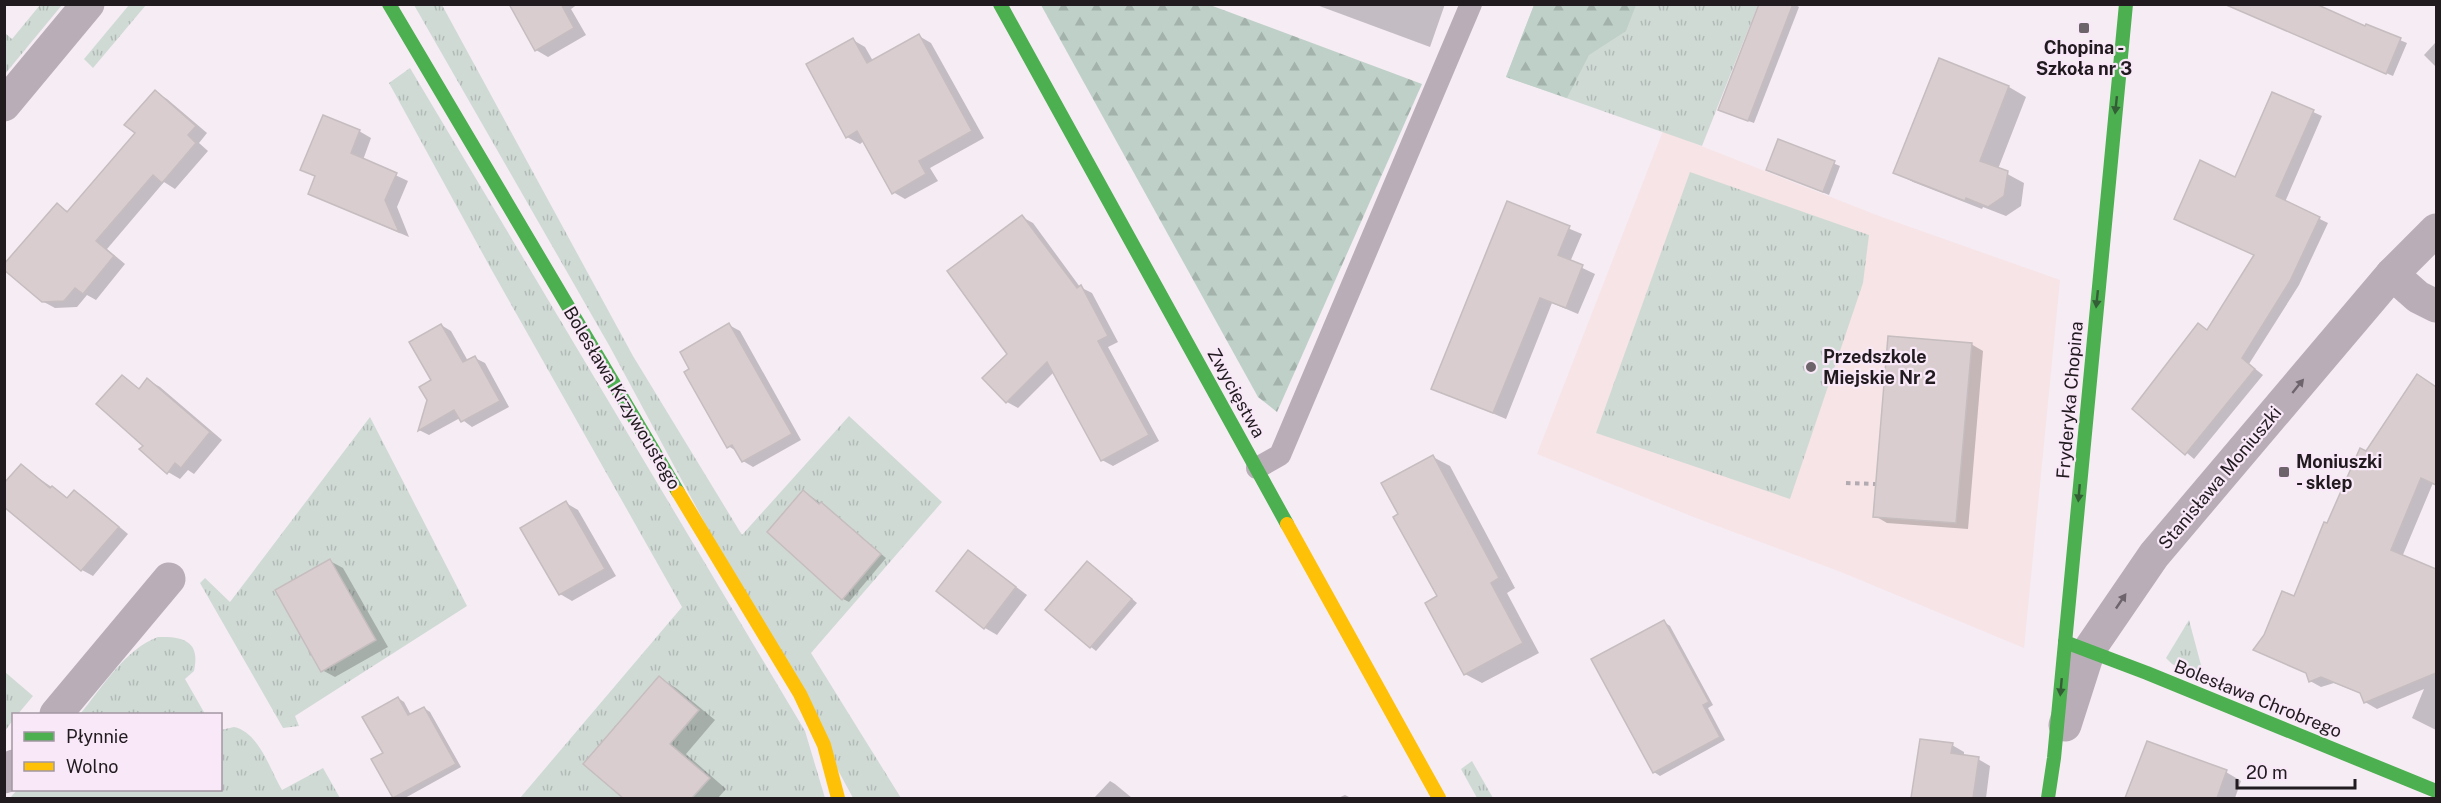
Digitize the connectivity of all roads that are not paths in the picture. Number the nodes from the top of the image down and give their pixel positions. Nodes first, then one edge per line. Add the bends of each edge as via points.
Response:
1 (88, 4) edge
2 (389, 4) edge
3 (1000, 4) edge
4 (1471, 4) edge
5 (2126, 4) edge
6 (4, 105) edge
7 (2436, 230) edge
8 (2392, 274) junction
9 (2436, 306) edge
10 (1257, 468) junction
11 (169, 579) dead end
12 (2077, 646) junction
13 (57, 713) edge
14 (2054, 758) joint
15 (2436, 791) edge
16 (838, 798) edge
17 (1439, 798) edge
18 (2048, 798) edge

1 - 6 street
2 - 16 street, Bolesława Krzywoustego via 789,674 822,741
3 - 10 street, Zwycięstwa
4 - 10 lane via 1280,455
5 -> 12 street, Fryderyka Chopina
7 - 8 street, Stanisława Moniuszki
8 - 9 street via 2418,297
12 -> 8 street, Stanisława Moniuszki
10 - 17 street, Zwycięstwa
11 - 13 street
12 - 14 street, Stanisława Moniuszki
12 - 15 street, Bolesława Chrobrego
14 - 18 street

